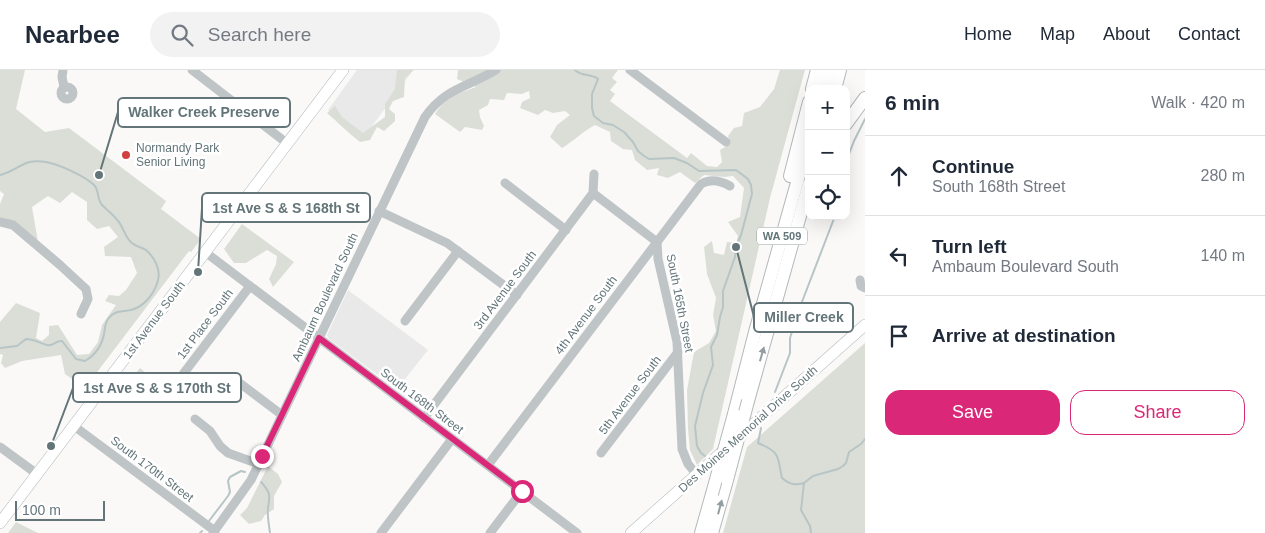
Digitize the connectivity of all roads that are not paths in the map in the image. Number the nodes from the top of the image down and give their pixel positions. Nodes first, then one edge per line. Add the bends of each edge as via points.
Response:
1 (63, 70) edge
2 (192, 70) edge
3 (343, 70) edge
4 (496, 70) edge
5 (630, 70) edge
6 (817, 70) edge
7 (828, 70) edge
8 (840, 70) edge
9 (813, 85) edge
10 (824, 85) edge
11 (836, 85) edge
12 (64, 87) dead end
13 (865, 98) edge
14 (805, 118) edge
15 (850, 119) edge
16 (726, 142) dead end
17 (288, 144) junction
18 (805, 154) edge
19 (594, 174) dead end
20 (505, 183) dead end
21 (730, 186) dead end
22 (593, 193) junction
23 (805, 198) edge
24 (380, 211) junction
25 (808, 220) edge
26 (0, 222) edge
27 (566, 230) junction
28 (657, 242) junction
29 (458, 251) junction
30 (205, 252) junction
31 (782, 278) junction
32 (860, 280) dead end
33 (250, 286) junction
34 (865, 288) edge
35 (517, 295) junction
36 (81, 314) dead end
37 (405, 321) dead end
38 (865, 325) edge
39 (755, 332) junction
40 (319, 338) junction
41 (678, 352) junction
42 (233, 378) dead end
43 (158, 394) dead end
44 (282, 414) junction
45 (424, 418) junction
46 (195, 419) dead end
47 (74, 426) junction
48 (452, 439) junction
49 (0, 447) edge
50 (601, 453) dead end
51 (258, 464) junction
52 (488, 465) junction
53 (37, 474) junction
54 (697, 475) junction
55 (522, 491) junction
56 (0, 523) edge
57 (214, 532) edge
58 (381, 533) edge
59 (490, 533) edge
60 (577, 533) edge
61 (631, 533) edge
62 (701, 533) edge
63 (712, 533) edge

1 - 12 street
2 - 17 street
3 - 17 main road, 1st Avenue South
4 - 24 street, Ambaum Boulevard South via 451,92 430,109
5 - 16 street
6 - 9 highway
7 - 10 highway
8 - 11 highway
13 - 15 highway
14 - 39 highway via 757,308
17 - 30 main road, 1st Avenue South
18 - 39 highway, WA 509
19 - 22 street
20 - 27 street
21 - 28 street, 4th Avenue South via 720,181 702,184
22 - 27 street, 3rd Avenue South
22 - 28 street, South 165th Street
23 - 31 highway, WA 509
24 - 29 street
24 - 40 street, Ambaum Boulevard South
25 - 31 highway via 792,265
26 - 36 street via 13,225 86,289 88,299
27 - 35 street, 3rd Avenue South
28 - 41 street, South 165th Street
28 - 52 street, 4th Avenue South
29 - 35 street
29 - 37 street
30 - 33 street, South 168th Street
30 - 47 main road, 1st Avenue South
63 -> 31 highway, WA 509, bridge
32 - 34 street
33 - 40 street, South 168th Street
33 - 43 street, 1st Place South via 174,386
35 - 45 street, 3rd Avenue South
38 - 54 main road, Des Moines Memorial Drive South
39 - 62 highway, WA 509, bridge
40 - 44 street, Ambaum Boulevard South
40 - 45 street, South 168th Street
41 - 50 street, 5th Avenue South
41 - 54 street, South 165th Street via 682,449
42 - 44 street
44 - 51 street, Ambaum Boulevard South
45 - 48 street, South 168th Street
46 - 51 street via 228,453
47 - 53 main road, 1st Avenue South
47 - 57 street, South 170th Street
48 - 52 street, South 168th Street
48 - 58 street
49 - 53 street
51 - 57 street, Ambaum Boulevard South via 244,491
52 - 55 street, South 168th Street
53 - 56 main road, 1st Avenue South
54 - 61 main road, Des Moines Memorial Drive South
55 - 59 street
55 - 60 street, South 168th Street

